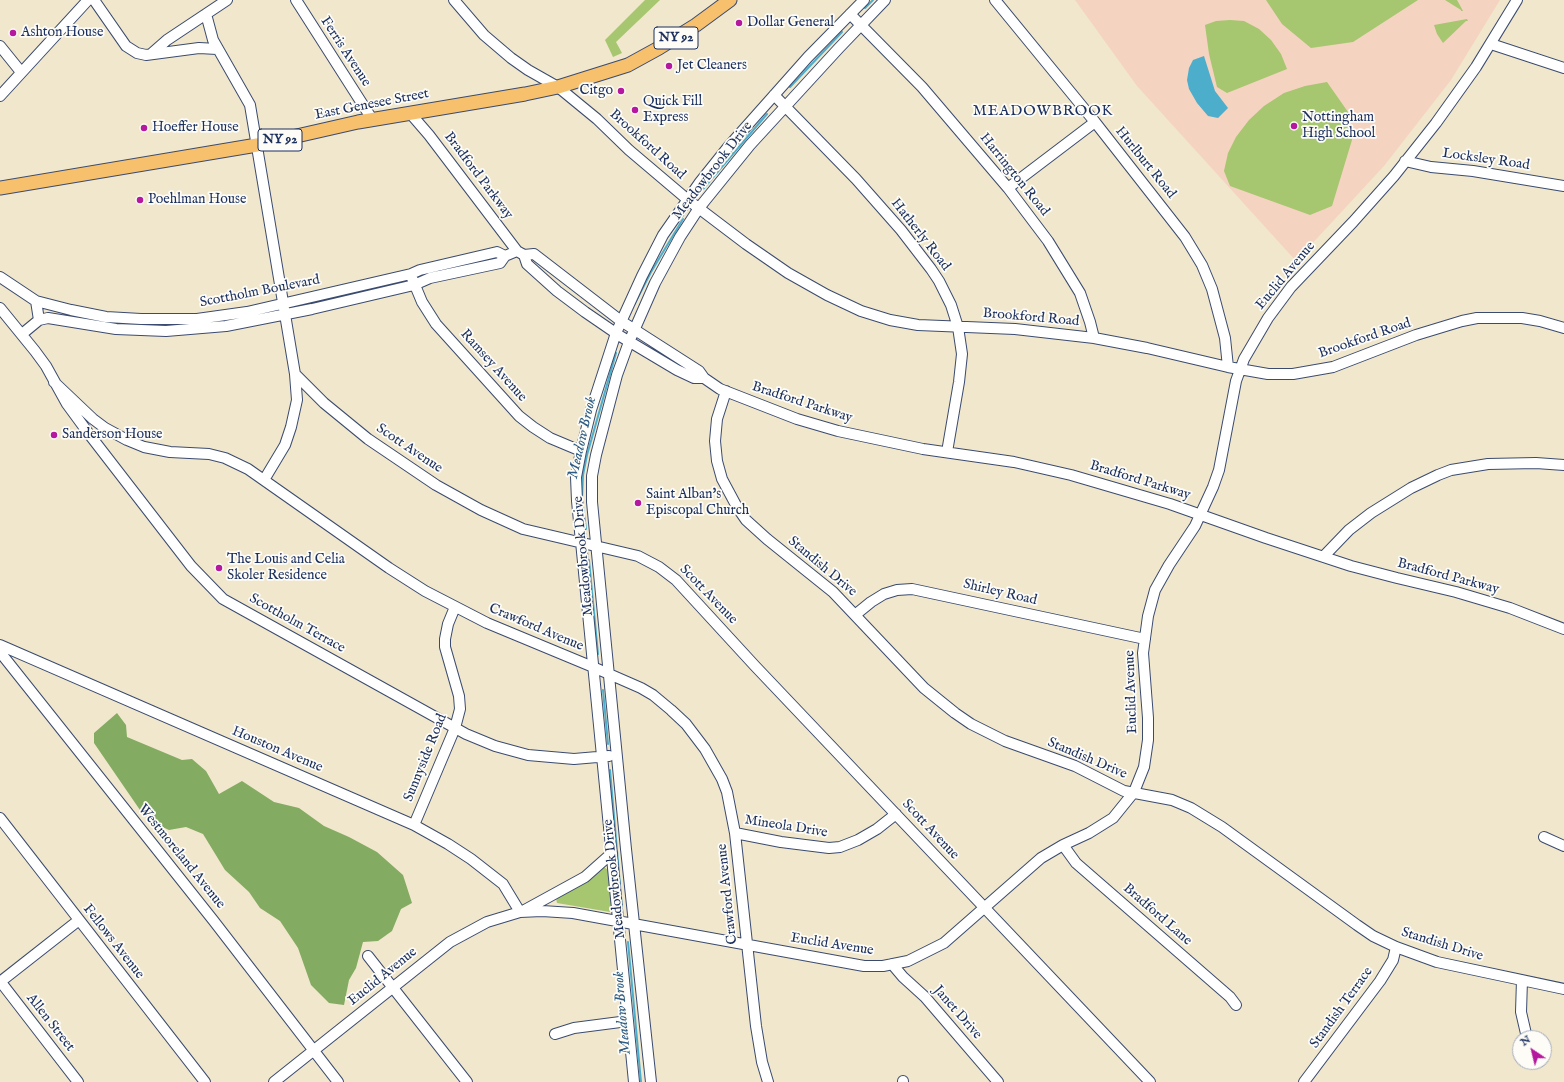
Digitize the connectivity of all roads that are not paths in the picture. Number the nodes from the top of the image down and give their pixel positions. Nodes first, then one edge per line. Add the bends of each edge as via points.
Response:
1 (88, 0) edge
2 (94, 0) edge
3 (227, 0) edge
4 (296, 0) edge
5 (454, 0) edge
6 (730, 0) edge
7 (864, 0) edge
8 (885, 0) edge
9 (995, 0) edge
10 (1517, 0) edge
11 (206, 14) junction
12 (850, 14) junction
13 (861, 25) junction
14 (1491, 44) junction
15 (0, 46) edge
16 (218, 49) junction
17 (151, 54) junction
18 (1564, 68) edge
19 (21, 72) junction
20 (558, 87) junction
21 (774, 95) junction
22 (0, 96) edge
23 (785, 106) junction
24 (410, 113) junction
25 (372, 119) junction
26 (1095, 122) junction
27 (257, 145) junction
28 (1405, 161) junction
29 (1564, 186) edge
30 (0, 188) edge
31 (1008, 188) junction
32 (688, 200) junction
33 (699, 208) junction
34 (520, 253) junction
35 (505, 256) junction
36 (411, 274) junction
37 (0, 277) edge
38 (414, 285) junction
39 (36, 301) junction
40 (0, 308) edge
41 (284, 309) junction
42 (39, 320) junction
43 (621, 321) junction
44 (958, 327) junction
45 (1564, 328) edge
46 (634, 330) junction
47 (616, 333) junction
48 (22, 334) junction
49 (1094, 338) junction
50 (629, 342) junction
51 (1228, 367) junction
52 (1240, 370) junction
53 (295, 374) junction
54 (704, 378) junction
55 (54, 382) junction
56 (726, 391) junction
57 (581, 451) junction
58 (947, 452) junction
59 (1564, 465) edge
60 (264, 480) junction
61 (1200, 516) junction
62 (581, 543) junction
63 (597, 546) junction
64 (1324, 556) junction
65 (455, 607) junction
66 (855, 615) junction
67 (1564, 629) edge
68 (1145, 639) junction
69 (0, 646) edge
70 (0, 652) edge
71 (593, 666) junction
72 (609, 674) junction
73 (455, 728) junction
74 (617, 756) junction
75 (602, 757) junction
76 (1134, 792) junction
77 (896, 814) junction
78 (0, 818) edge
79 (414, 825) junction
80 (735, 833) junction
81 (1544, 837) dead end
82 (1063, 845) junction
83 (1564, 846) edge
84 (612, 853) junction
85 (984, 908) junction
86 (520, 912) junction
87 (79, 920) junction
88 (618, 922) junction
89 (634, 925) junction
90 (748, 945) junction
91 (1396, 947) junction
92 (368, 956) dead end
93 (892, 964) junction
94 (1522, 980) junction
95 (0, 982) edge
96 (393, 987) junction
97 (1564, 989) edge
98 (1236, 1005) dead end
99 (628, 1022) junction
100 (1525, 1030) edge
101 (555, 1034) dead end
102 (313, 1051) junction
103 (78, 1082) edge
104 (205, 1082) edge
105 (274, 1082) edge
106 (338, 1082) edge
107 (467, 1082) edge
108 (634, 1082) edge
109 (651, 1082) edge
110 (768, 1082) edge
111 (998, 1082) edge
112 (1150, 1082) edge
113 (1304, 1082) edge

1 - 19 street
2 - 17 street via 129,50 137,54
3 - 11 street
4 - 25 street, Ferris Avenue
5 - 20 street, Brookford Road via 484,35 511,58
6 - 20 main road, East Genesee Street / NY 92 via 696,26 628,65
7 - 12 street, Meadowbrook Drive
8 - 13 street, Meadowbrook Drive
9 - 26 street, Hurlburt Road
10 - 14 street, Euclid Avenue
11 - 16 street
11 - 17 street
12 - 13 street, Harrington Road
12 - 21 street, Meadowbrook Drive
13 - 23 street, Meadowbrook Drive
13 - 31 street, Harrington Road via 922,87
14 - 18 street
14 - 28 street, Euclid Avenue via 1440,117
15 - 19 street
16 - 17 street via 199,48
16 - 27 street via 248,100
19 - 22 street
20 - 24 main road, East Genesee Street / NY 92
20 - 32 street, Brookford Road
21 - 23 street, Hatherly Road
21 - 32 street, Meadowbrook Drive via 728,147
23 - 33 street, Meadowbrook Drive
23 - 44 street, Hatherly Road via 856,179 905,236 939,281
24 - 25 main road, East Genesee Street / NY 92
24 - 34 street, Bradford Parkway via 430,135
25 - 27 main road, East Genesee Street / NY 92
26 - 31 street
26 - 51 street, Hurlburt Road via 1170,216 1202,265 1212,289 1225,338
27 - 30 main road, East Genesee Street / NY 92
27 - 41 street
28 - 29 street, Locksley Road
28 - 52 street, Euclid Avenue via 1353,222 1291,287 1268,318
31 - 49 street, Harrington Road via 1048,240 1073,280 1080,293
32 - 33 street, Brookford Road
32 - 43 street, Meadowbrook Drive via 663,235
33 - 44 street, Brookford Road via 788,273 854,308 890,320 918,325
33 - 46 street, Meadowbrook Drive via 655,283
34 - 35 street, Scottholm Boulevard
34 - 43 street, Bradford Parkway via 534,254
34 - 47 street, Bradford Parkway via 527,264 557,291
35 - 36 street, Scottholm Boulevard via 497,252
35 - 38 street, Scottholm Boulevard via 500,263 430,278
36 - 38 street, Ramsey Avenue
36 - 41 street, Scottholm Boulevard
37 - 39 street, Scottholm Boulevard
38 - 41 street, Scottholm Boulevard
38 - 57 street, Ramsey Avenue via 436,324 519,416 550,438
39 - 41 street, Scottholm Boulevard via 106,317 166,320
39 - 42 street
40 - 48 street
41 - 42 street, Scottholm Boulevard via 226,326 166,331 116,329 48,318
41 - 53 street
42 - 48 street
43 - 46 street, Bradford Parkway
43 - 47 street, Meadowbrook Drive
44 - 49 street, Brookford Road via 1015,329
44 - 58 street, Hatherly Road via 962,354
45 - 52 street, Brookford Road via 1522,318 1477,318 1416,335 1320,370 1293,374
46 - 50 street, Meadowbrook Drive
46 - 54 street, Bradford Parkway via 700,371
47 - 50 street, Bradford Parkway
47 - 57 street, Meadowbrook Drive via 591,410
48 - 55 street, Scottholm Terrace via 46,366
49 - 51 street, Brookford Road
50 - 54 street, Bradford Parkway via 677,370 694,378
50 - 63 street, Meadowbrook Drive via 617,375 592,476
51 - 52 street, Brookford Road
52 - 61 street, Euclid Avenue via 1219,470
53 - 60 street via 297,400 291,427
53 - 62 street, Scott Avenue via 324,403 368,439 436,485 481,510 523,529
54 - 56 street, Bradford Parkway
55 - 60 street, Crawford Avenue via 105,428 127,440 144,447 170,452 209,454 225,458
55 - 73 street, Scottholm Terrace via 89,434 191,566 223,599
56 - 58 street, Bradford Parkway via 797,419 838,431
56 - 66 street, Standish Drive via 718,419 715,450 722,479 737,507 746,520 833,592
57 - 62 street, Meadowbrook Drive via 576,477
58 - 61 street, Bradford Parkway via 1014,462 1071,475 1170,504
59 - 64 street via 1488,464 1438,475 1411,488 1371,513 1349,530
60 - 65 street, Crawford Avenue via 425,592
61 - 64 street, Bradford Parkway
61 - 68 street, Euclid Avenue via 1156,590 1148,616
62 - 63 street, Scott Avenue
62 - 71 street, Meadowbrook Drive
63 - 72 street, Meadowbrook Drive
63 - 77 street, Scott Avenue via 638,556 676,580
64 - 67 street, Bradford Parkway via 1359,568 1510,608
65 - 71 street, Crawford Avenue via 494,626
65 - 73 street, Sunnyside Road via 448,624 445,647 459,696 460,709
66 - 68 street, Shirley Road via 884,594 912,589
66 - 76 street, Standish Drive via 924,688 971,724 1006,741 1075,766 1124,791
68 - 76 street, Euclid Avenue via 1143,653 1148,740 1144,766
69 - 79 street, Houston Avenue
70 - 102 street, Westmoreland Avenue via 213,920
71 - 72 street, Crawford Avenue
71 - 75 street, Meadowbrook Drive
72 - 74 street, Meadowbrook Drive
72 - 80 street, Crawford Avenue via 653,695 686,724 705,749 722,779
73 - 75 street, Scottholm Terrace via 495,746 528,755
73 - 79 street, Sunnyside Road
74 - 75 street, Scottholm Terrace
74 - 89 street, Meadowbrook Drive
75 - 84 street, Meadowbrook Drive
76 - 82 street, Euclid Avenue via 1113,818
76 - 91 street, Standish Drive via 1172,800 1191,808 1222,827 1356,925
77 - 80 street, Mineola Drive via 858,840 840,847 781,842
77 - 85 street, Scott Avenue
78 - 87 street, Fellows Avenue
79 - 86 street, Houston Avenue via 471,859 503,884
80 - 90 street, Crawford Avenue
81 - 83 street
82 - 85 street, Euclid Avenue via 1041,858
82 - 98 street, Bradford Lane via 1076,863 1230,997
84 - 86 street, Euclid Avenue via 585,877
84 - 88 street, Meadowbrook Drive
85 - 93 street, Euclid Avenue via 944,943 914,959
85 - 112 street, Scott Avenue
86 - 88 street, Euclid Avenue via 573,913
86 - 96 street, Euclid Avenue via 487,922 461,934
87 - 95 street
87 - 104 street, Fellows Avenue
88 - 89 street, Euclid Avenue
88 - 99 street, Meadowbrook Drive
89 - 90 street, Euclid Avenue
89 - 109 street, Meadowbrook Drive
90 - 93 street, Euclid Avenue via 864,966
90 - 110 street, Crawford Avenue via 756,1026
91 - 94 street, Standish Drive via 1437,962
91 - 113 street, Standish Terrace via 1380,981
92 - 96 street
93 - 111 street, Janet Drive via 925,997
94 - 97 street, Standish Drive
94 - 100 street via 1521,1012
95 - 103 street, Allen Street
96 - 102 street, Euclid Avenue
96 - 107 street
99 - 101 street via 574,1028
99 - 108 street, Meadowbrook Drive
102 - 105 street, Euclid Avenue
102 - 106 street, Westmoreland Avenue

